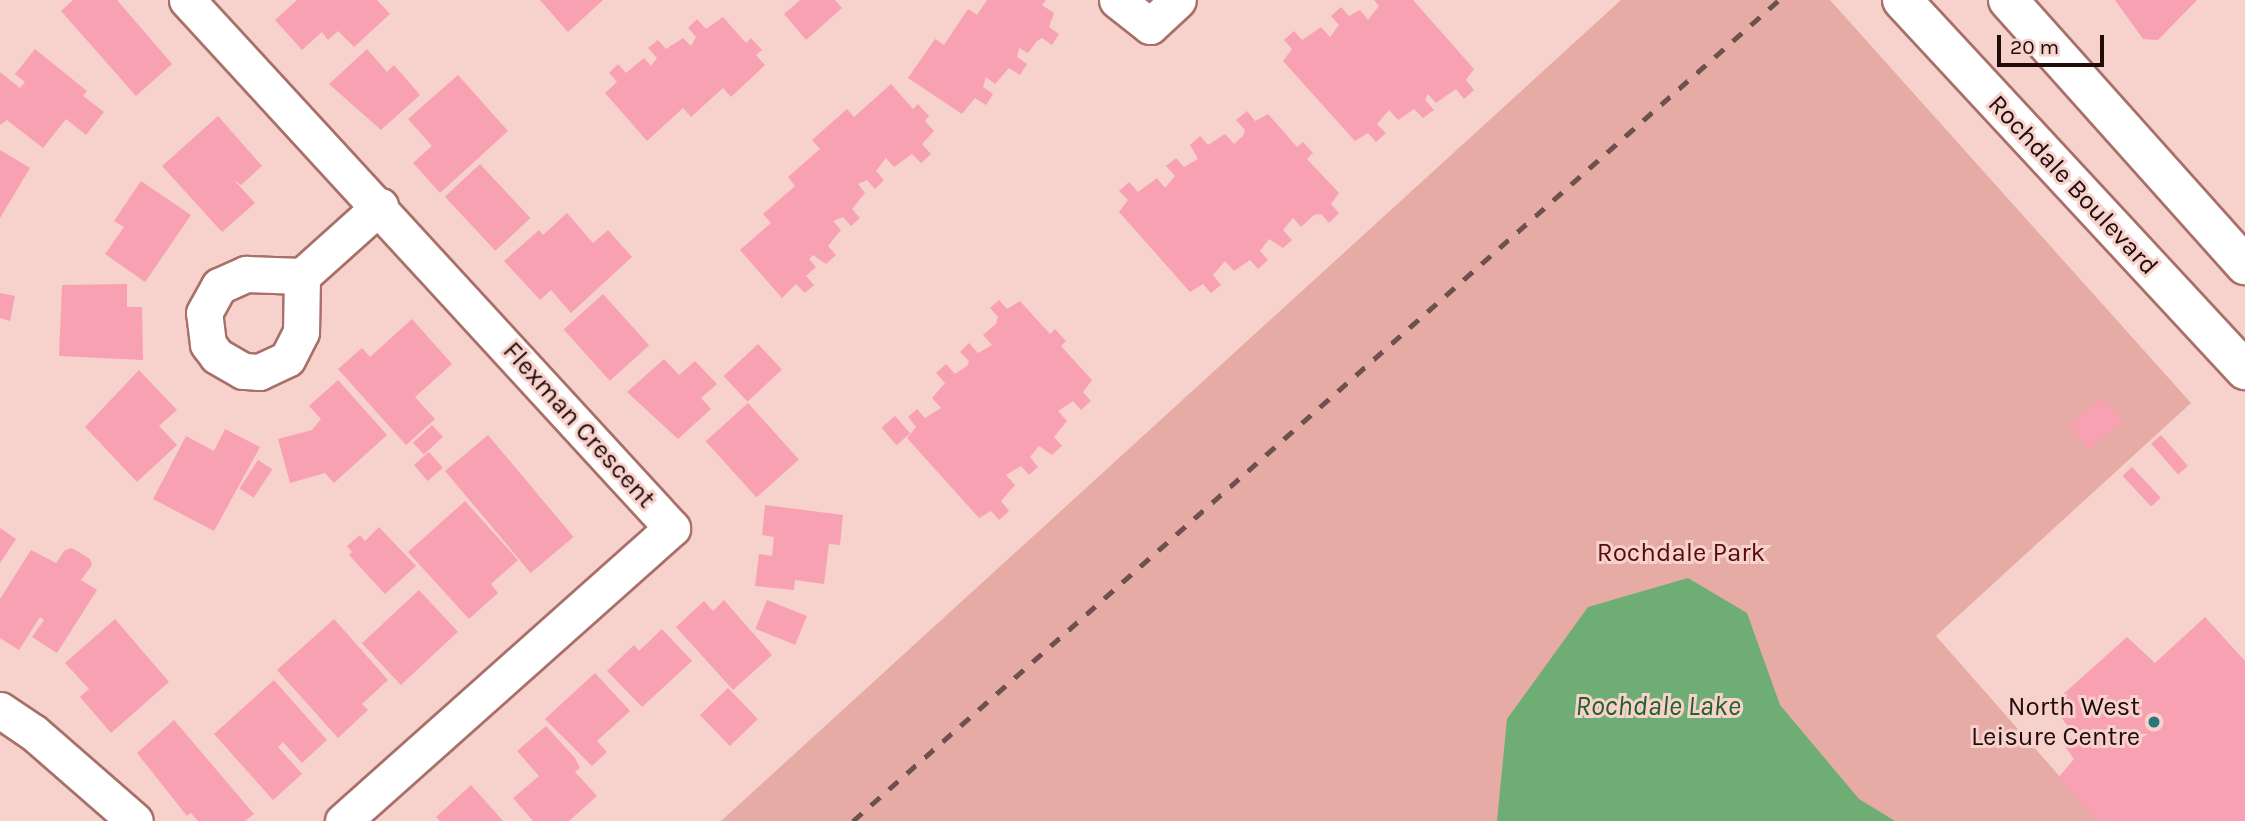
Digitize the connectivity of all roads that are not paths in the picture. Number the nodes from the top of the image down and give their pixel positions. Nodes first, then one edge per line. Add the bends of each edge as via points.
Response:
1 (187, 0) edge
2 (1116, 0) edge
3 (1178, 0) edge
4 (1902, 0) edge
5 (2008, 0) edge
6 (380, 206) junction
7 (2245, 265) edge
8 (302, 276) dead end
9 (2245, 370) edge
10 (0, 710) edge
11 (135, 821) edge
12 (343, 821) edge

1 - 6 street, Flexman Crescent
2 - 3 street via 1150,26
4 - 9 main road, Rochdale Boulevard
5 - 7 main road
6 - 8 street
6 - 12 street, Flexman Crescent via 672,528
10 - 11 street via 33,732

